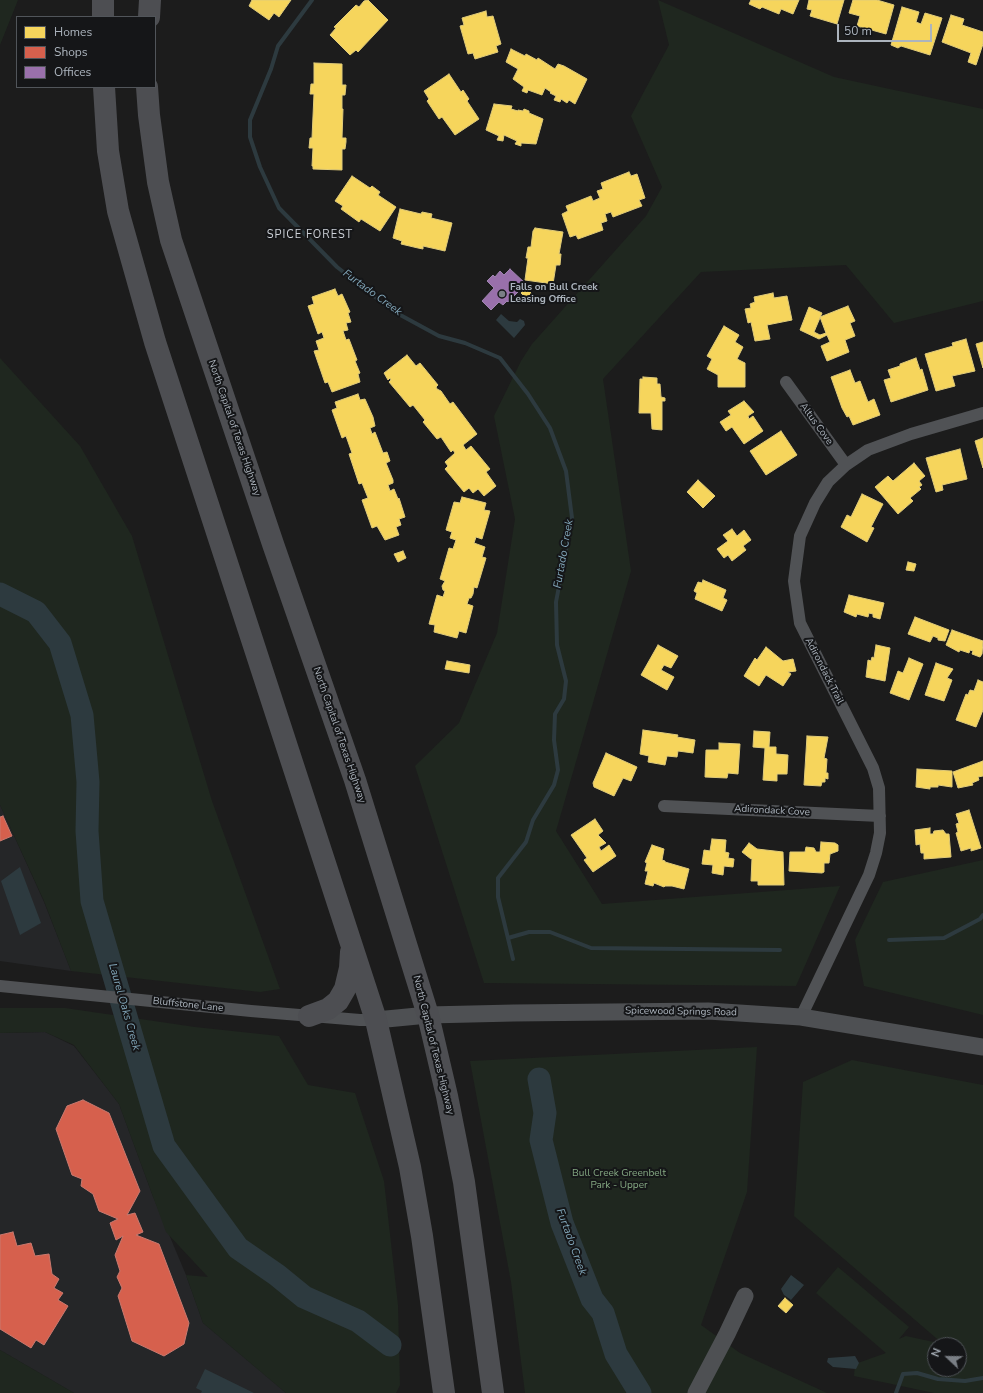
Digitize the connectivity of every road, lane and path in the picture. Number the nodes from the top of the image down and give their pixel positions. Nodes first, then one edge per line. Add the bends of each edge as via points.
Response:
1 (103, 0) edge
2 (150, 0) edge
3 (103, 16) edge
4 (149, 16) edge
5 (104, 88) edge
6 (147, 88) edge
7 (786, 382) dead end
8 (983, 412) edge
9 (846, 465) junction
10 (664, 806) dead end
11 (880, 816) junction
12 (352, 945) junction
13 (0, 986) edge
14 (428, 1015) junction
15 (309, 1016) junction
16 (801, 1017) junction
17 (376, 1020) junction
18 (983, 1047) edge
19 (745, 1296) dead end
20 (444, 1393) edge
21 (493, 1393) edge
22 (696, 1393) edge

1 - 3 highway
2 - 4 highway
5 - 12 highway via 108,151 118,211 155,342
6 - 14 highway, North Capital of Texas Highway via 158,182 171,240 355,780
7 - 9 street, Altus Cove
8 - 9 street, Adirondack Trail via 890,441 868,450
9 - 11 street, Adirondack Trail via 828,482 800,536 794,581 800,623 873,768 879,788
10 - 11 street, Adirondack Cove
11 - 16 street, Adirondack Trail via 880,833 869,874
12 - 15 highway via 345,989 338,1001 328,1009
12 - 17 highway
13 - 15 street, Bluffstone Lane
14 - 16 main road, Spicewood Springs Road via 708,1011
14 - 17 main road, Spicewood Springs Road
14 - 21 highway, North Capital of Texas Highway via 464,1182
15 - 17 street, Bluffstone Lane
16 - 18 main road, Spicewood Springs Road
17 - 20 highway via 411,1175
19 - 22 main road

